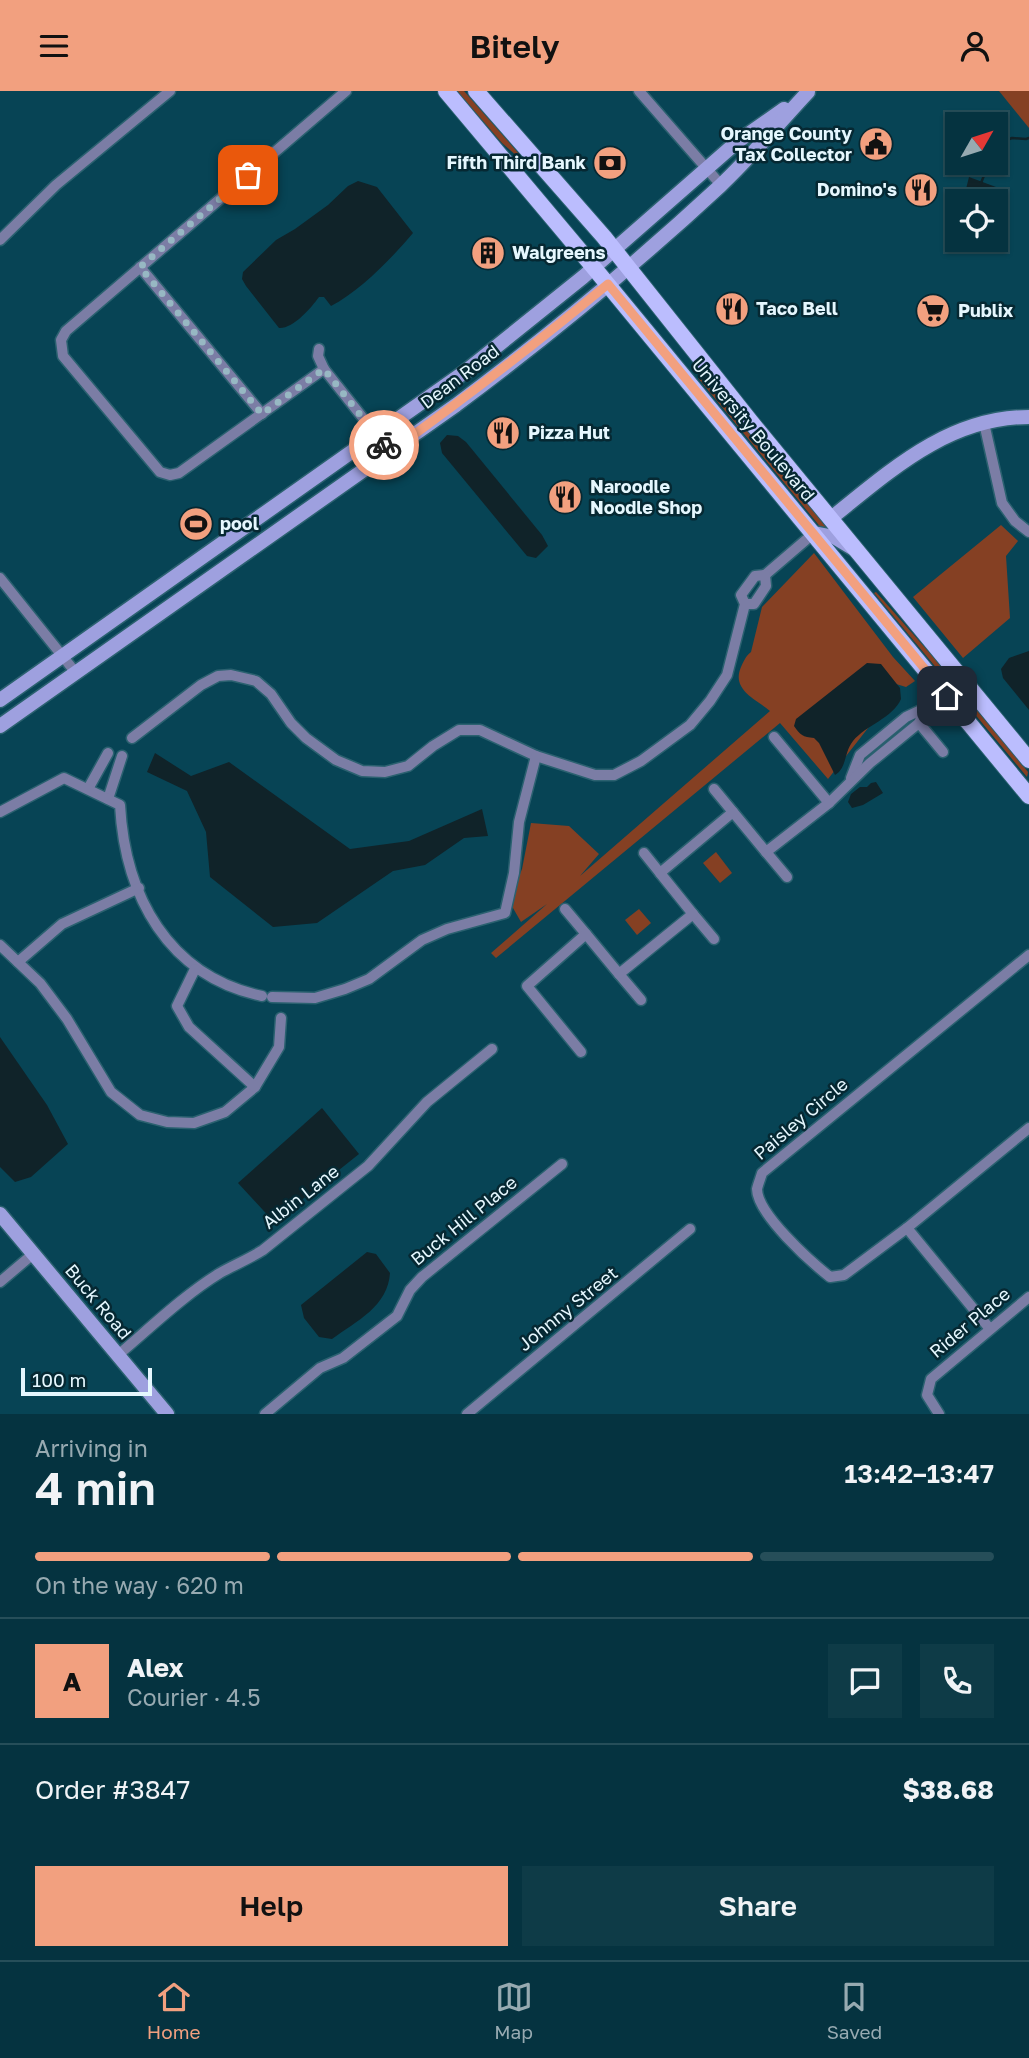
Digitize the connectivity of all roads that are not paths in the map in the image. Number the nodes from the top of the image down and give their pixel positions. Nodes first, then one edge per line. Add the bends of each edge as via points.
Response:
1 (170, 91) edge
2 (346, 91) edge
3 (446, 91) edge
4 (476, 91) edge
5 (639, 91) edge
6 (809, 92) edge
7 (707, 169) junction
8 (721, 185) junction
9 (0, 240) edge
10 (614, 250) junction
11 (140, 267) junction
12 (594, 267) junction
13 (628, 267) junction
14 (608, 284) junction
15 (319, 349) dead end
16 (324, 369) junction
17 (262, 414) junction
18 (1029, 417) edge
19 (984, 423) junction
20 (376, 435) junction
21 (390, 452) junction
22 (830, 519) junction
23 (1029, 532) edge
24 (814, 533) junction
25 (855, 550) junction
26 (0, 578) edge
27 (62, 656) junction
28 (76, 673) junction
29 (945, 693) junction
30 (0, 700) edge
31 (925, 708) junction
32 (919, 723) junction
33 (0, 726) edge
34 (774, 737) dead end
35 (132, 738) dead end
36 (943, 752) dead end
37 (108, 753) dead end
38 (122, 756) dead end
39 (536, 756) junction
40 (1029, 760) edge
41 (850, 781) junction
42 (88, 789) junction
43 (713, 789) dead end
44 (1029, 796) edge
45 (108, 799) junction
46 (829, 803) junction
47 (0, 812) edge
48 (733, 812) junction
49 (766, 852) junction
50 (644, 853) dead end
51 (660, 873) junction
52 (787, 877) dead end
53 (139, 888) junction
54 (565, 909) dead end
55 (693, 914) junction
56 (586, 934) junction
57 (714, 939) dead end
58 (0, 945) edge
59 (1029, 955) edge
60 (18, 962) junction
61 (195, 969) junction
62 (619, 974) junction
63 (641, 1000) dead end
64 (281, 1018) dead end
65 (492, 1049) dead end
66 (581, 1052) dead end
67 (254, 1087) junction
68 (1029, 1128) edge
69 (562, 1164) dead end
70 (0, 1214) edge
71 (907, 1228) junction
72 (690, 1229) dead end
73 (33, 1254) junction
74 (0, 1282) edge
75 (1029, 1297) edge
76 (990, 1329) junction
77 (118, 1355) junction
78 (167, 1414) edge
79 (265, 1414) edge
80 (467, 1414) edge
81 (939, 1414) edge

1 - 9 street via 56,185
2 - 11 street
3 - 12 main road, University Boulevard
4 - 10 main road, University Boulevard
5 - 7 street
6 - 7 main road, Dean Road
6 - 8 main road, Dean Road
7 - 8 street
7 - 10 main road, Dean Road
8 - 13 main road, Dean Road
10 - 12 main road, Dean Road
10 - 13 main road, University Boulevard
11 - 17 street
11 - 17 street via 66,331 61,340 63,356 160,472 170,475
12 - 14 main road, University Boulevard
12 - 20 main road, Dean Road via 496,347
13 - 14 main road, Dean Road
13 - 22 main road, University Boulevard
14 - 21 main road, Dean Road via 492,378
14 - 24 main road, University Boulevard
15 - 16 street
16 - 17 street
16 - 20 street
18 - 19 main road
19 - 22 main road via 924,446
19 - 23 street via 1002,503
20 - 21 street
20 - 27 main road, Dean Road
21 - 28 main road, Dean Road
22 - 25 main road, University Boulevard
24 - 25 main road via 834,537
24 - 29 main road, University Boulevard
24 - 39 street via 765,575 766,586 754,604 745,604 727,675 690,725 614,775 595,775
25 - 40 main road, University Boulevard
26 - 27 street
27 - 28 street
27 - 30 main road, Dean Road
28 - 33 main road, Dean Road
29 - 31 street
29 - 44 main road, University Boulevard
31 - 32 street
31 - 41 street via 906,717 860,755
32 - 36 street
32 - 41 street
34 - 46 street
35 - 39 street via 201,685 231,675 256,681 306,738 335,760 362,771 386,772 408,766 459,730 480,730
37 - 42 street
38 - 45 street
39 - 61 street via 519,822 505,913 422,940 369,979 314,998 241,992
41 - 46 street
42 - 45 street
42 - 47 street via 64,778
43 - 48 street
45 - 53 street via 120,805
46 - 49 street
48 - 49 street
48 - 51 street
49 - 52 street
50 - 51 street
51 - 55 street
53 - 60 street via 62,924
53 - 61 street via 156,927
54 - 56 street
55 - 57 street
55 - 62 street
56 - 62 street
56 - 66 street via 527,986
58 - 60 street
59 - 71 street, Paisley Circle via 762,1173 757,1189 762,1206 805,1257 830,1277 844,1275
60 - 67 street via 67,1019 111,1092 139,1115 194,1123 225,1111
61 - 67 street via 177,1006 188,1027
62 - 63 street
64 - 67 street via 279,1047
65 - 77 street, Albin Lane via 427,1102 368,1166 263,1250 203,1285
68 - 71 street, Paisley Circle
69 - 79 street, Buck Hill Place via 422,1277 397,1317 343,1358 320,1369
70 - 73 main road, Buck Road
71 - 76 street
72 - 80 street, Johnny Street
73 - 74 street
73 - 77 main road, Buck Road
75 - 76 street, Rider Place
76 - 81 street, Rider Place via 931,1378 927,1395
77 - 78 main road, Buck Road

